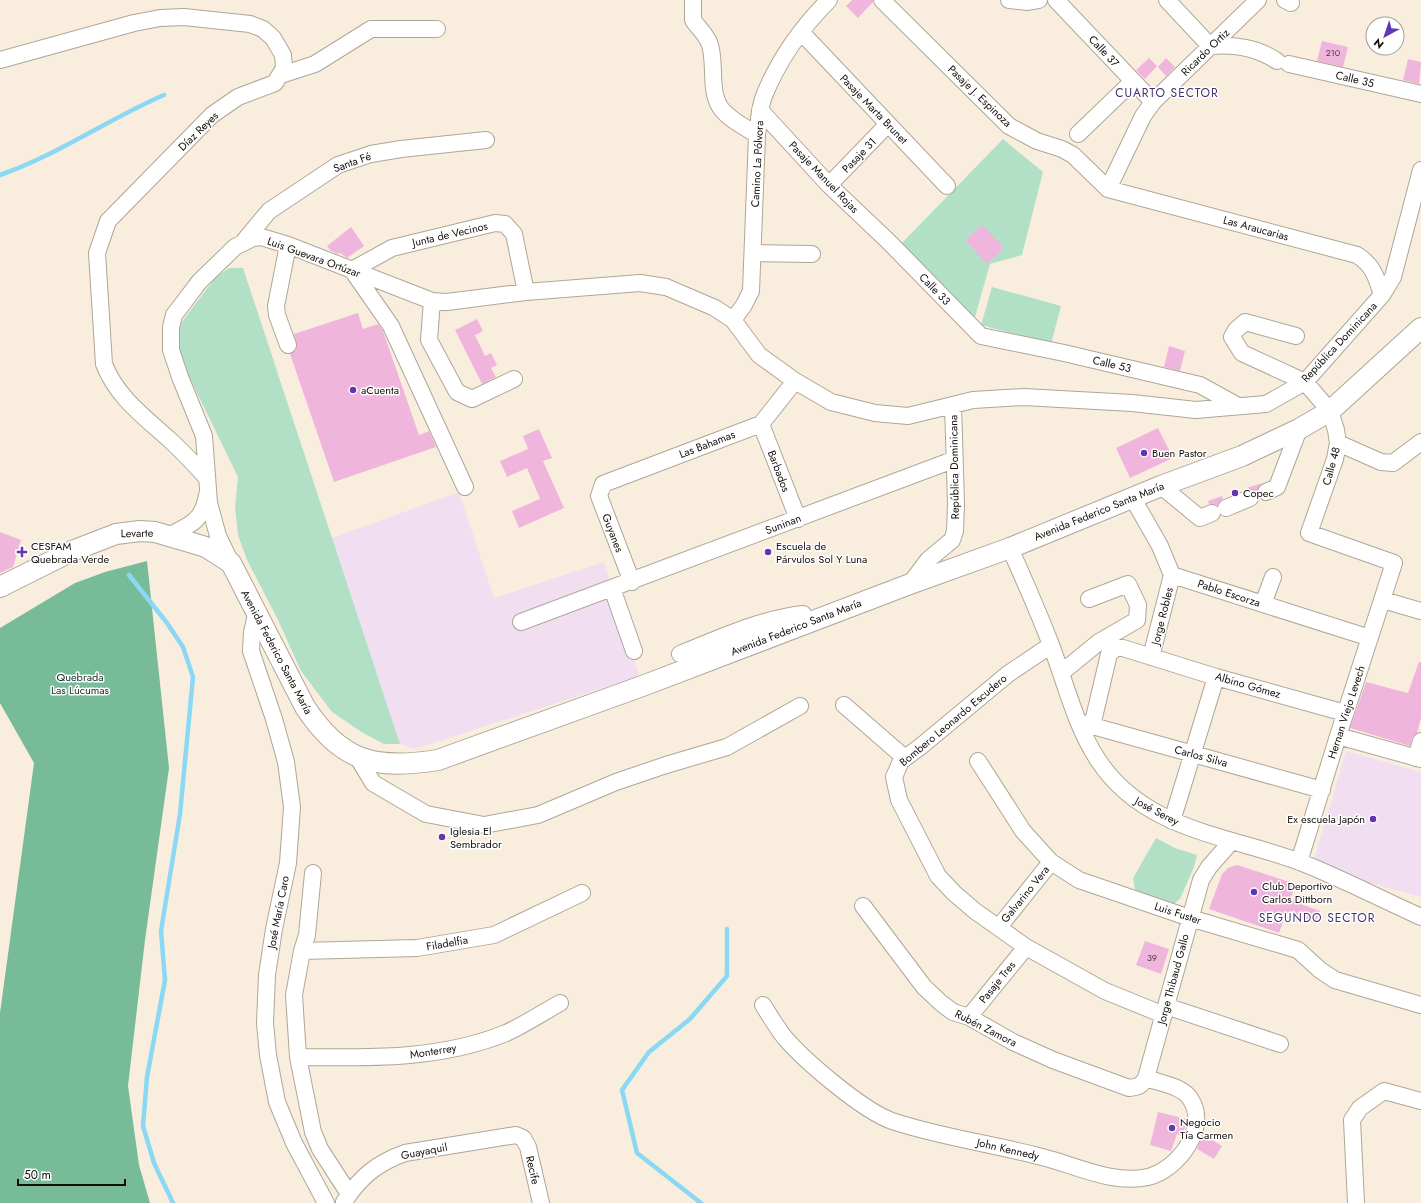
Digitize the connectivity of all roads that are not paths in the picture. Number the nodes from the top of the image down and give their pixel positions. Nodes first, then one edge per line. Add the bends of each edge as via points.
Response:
1 (692, 0) edge
2 (829, 0) edge
3 (882, 0) edge
4 (1009, 0) edge
5 (1039, 0) edge
6 (1056, 0) edge
7 (1167, 0) edge
8 (1258, 0) edge
9 (437, 29) dead end
10 (801, 32) junction
11 (1210, 46) junction
12 (0, 60) edge
13 (281, 75) junction
14 (1133, 81) junction
15 (1421, 94) edge
16 (1153, 102) junction
17 (760, 110) junction
18 (888, 124) junction
19 (1078, 134) dead end
20 (757, 135) junction
21 (486, 140) dead end
22 (1421, 170) edge
23 (829, 185) junction
24 (947, 186) dead end
25 (1108, 189) junction
26 (244, 241) junction
27 (889, 242) joint
28 (288, 245) junction
29 (754, 253) junction
30 (812, 254) dead end
31 (352, 270) junction
32 (526, 292) junction
33 (1382, 295) junction
34 (432, 301) junction
35 (733, 320) junction
36 (1421, 328) edge
37 (981, 336) joint
38 (1296, 336) dead end
39 (288, 345) dead end
40 (514, 379) dead end
41 (795, 381) junction
42 (1305, 382) junction
43 (953, 405) junction
44 (1238, 406) junction
45 (1330, 411) junction
46 (761, 424) junction
47 (1300, 429) junction
48 (1421, 442) edge
49 (1338, 443) junction
50 (953, 460) junction
51 (207, 484) junction
52 (603, 484) joint
53 (1161, 486) junction
54 (464, 487) dead end
55 (1266, 492) dead end
56 (1132, 497) junction
57 (1250, 498) dead end
58 (798, 519) junction
59 (170, 536) junction
60 (1010, 548) junction
61 (231, 563) junction
62 (1394, 563) joint
63 (1172, 575) junction
64 (1273, 576) dead end
65 (632, 582) junction
66 (910, 584) junction
67 (0, 587) edge
68 (612, 588) junction
69 (1089, 599) dead end
70 (1383, 600) junction
71 (1263, 604) junction
72 (1421, 611) edge
73 (256, 615) junction
74 (521, 622) dead end
75 (809, 622) junction
76 (1370, 638) junction
77 (1051, 645) junction
78 (634, 651) dead end
79 (680, 654) dead end
80 (1152, 656) junction
81 (1061, 673) junction
82 (1216, 677) junction
83 (844, 705) dead end
84 (800, 706) dead end
85 (1346, 713) junction
86 (1085, 724) junction
87 (1338, 736) junction
88 (1421, 741) edge
89 (1192, 753) junction
90 (358, 758) junction
91 (905, 758) junction
92 (1418, 758) edge
93 (978, 761) dead end
94 (1322, 790) junction
95 (1172, 821) junction
96 (1231, 842) junction
97 (1051, 862) junction
98 (1300, 862) junction
99 (313, 873) dead end
100 (582, 893) dead end
101 (863, 906) dead end
102 (1421, 917) edge
103 (1190, 918) junction
104 (999, 927) junction
105 (1026, 946) junction
106 (302, 951) junction
107 (560, 1003) dead end
108 (763, 1005) dead end
109 (1421, 1005) edge
110 (1165, 1010) junction
111 (969, 1017) junction
112 (1280, 1044) dead end
113 (298, 1058) junction
114 (1146, 1078) junction
115 (1421, 1101) edge
116 (523, 1138) joint
117 (346, 1198) edge
118 (326, 1203) edge
119 (541, 1203) edge
120 (1356, 1203) edge

1 - 20 street via 693,20 707,36 710,45 716,97 720,107
2 - 10 street, Camino La Pólvora
3 - 25 street, Pasaje J. Espinoza via 1009,126 1037,141 1073,155
4 - 5 street
6 - 14 street, Calle 37
7 - 11 street
8 - 11 street, Ricardo Ortiz
9 - 13 street, Díaz Reyes via 371,29 315,64
10 - 17 street, Camino La Pólvora via 764,96
10 - 18 street, Pasaje Marta Brunet
11 - 15 street, Calle 35 via 1228,44 1267,54 1283,63
11 - 16 street, Ricardo Ortiz
12 - 13 street via 134,23 184,17 250,24 263,29 283,55 284,68
13 - 51 street, Díaz Reyes via 275,83 238,98 212,115 108,221 97,253 104,364 110,380 133,407 182,451
14 - 16 street, Calle 37
14 - 19 street
16 - 25 street, Ricardo Ortiz via 1143,116
17 - 20 street, Camino La Pólvora
17 - 23 street, Pasaje Manuel Rojas
18 - 23 street, Pasaje 31
18 - 24 street, Pasaje Marta Brunet
20 - 29 street, Camino La Pólvora
21 - 26 street, Santa Fé via 371,154 338,165 269,211
22 - 33 street, República Dominicana via 1393,277
23 - 27 street, Pasaje Manuel Rojas
25 - 33 street, Las Araucarias via 1357,255 1368,262
26 - 28 street, Luis Guevara Ortúzar via 261,237
26 - 51 street, Luis Guevara Ortúzar via 224,256 199,282 174,315 171,326 171,350 204,436
27 - 37 street, Calle 33
28 - 31 street, Luis Guevara Ortúzar
28 - 39 street via 276,306
29 - 30 street
29 - 35 street, Camino La Pólvora via 751,290 744,306
31 - 32 street, Junta de Vecinos via 392,248 495,223 505,224 514,234
31 - 34 street, Luis Guevara Ortúzar
31 - 54 street via 391,326
32 - 34 street, Luis Guevara Ortúzar via 447,302
32 - 35 street, Luis Guevara Ortúzar via 640,283 666,287 690,296
33 - 42 street, República Dominicana
34 - 40 street via 429,340 457,392 472,399
35 - 41 street, República Dominicana via 759,355
36 - 45 main road, Avenida Federico Santa María
37 - 44 street, Calle 53 via 1200,385
38 - 42 street via 1245,322 1232,337 1242,353
41 - 43 street, República Dominicana via 831,402 875,413 908,416
41 - 46 street
42 - 44 street, República Dominicana via 1266,404
42 - 45 street, Calle 48
43 - 44 street, República Dominicana via 973,400 1024,397 1132,403 1196,410
43 - 50 street, República Dominicana
45 - 47 main road, Avenida Federico Santa María
45 - 49 street, Calle 48
46 - 52 street, Las Bahamas
46 - 58 street, Barbados
47 - 53 main road, Avenida Federico Santa María via 1242,456
47 - 55 street via 1277,487
48 - 49 street via 1393,463 1381,462
49 - 62 street, Calle 48 via 1335,459 1309,533
50 - 58 street, Suninan
50 - 66 street, República Dominicana via 956,504 952,540 928,560
51 - 59 street via 205,509 189,526
51 - 61 street, Luis Guevara Ortúzar via 218,536
52 - 65 street, Guyanes via 599,496
53 - 56 main road, Avenida Federico Santa María
53 - 57 street via 1200,518
56 - 60 main road, Avenida Federico Santa María
56 - 63 street via 1160,546
58 - 65 street, Suninan
59 - 61 main road, Levarte via 206,547
59 - 67 main road, Levarte via 140,531 116,534 72,551
60 - 66 main road, Avenida Federico Santa María
60 - 77 street, José Serey
61 - 73 main road, Avenida Federico Santa María
62 - 70 street, Hernan Viejo Levech
63 - 71 street, Pablo Escorza
63 - 80 street, Jorge Robles
64 - 71 street
65 - 68 street, Suninan
66 - 75 main road, Avenida Federico Santa María
68 - 74 street, Suninan
68 - 78 street
69 - 81 street via 1128,584 1138,605 1137,620 1099,642
70 - 72 street
70 - 76 street, Hernan Viejo Levech
71 - 76 street, Pablo Escorza
73 - 90 main road, Avenida Federico Santa María via 298,696 316,724 329,738
73 - 118 street, José María Caro via 251,651 286,762 292,807 288,863 267,975 265,1023 268,1055 277,1102 294,1143
75 - 79 street via 803,614 785,616
75 - 90 main road, Avenida Federico Santa María via 438,760 410,765 385,764
76 - 85 street, Hernan Viejo Levech
77 - 81 street, José Serey
77 - 91 street, Bombero Leonardo Escudero via 1008,674
80 - 82 street, Albino Gómez
80 - 86 street, Albino Gómez via 1122,648 1116,648 1109,654
81 - 86 street, José Serey
82 - 85 street, Albino Gómez
82 - 89 street
83 - 91 street
84 - 90 street via 727,747 616,782 538,815 484,825 426,814 372,783
85 - 87 street, Hernan Viejo Levech
86 - 89 street, Carlos Silva
86 - 95 street, José Serey via 1098,760 1127,794 1143,806
87 - 92 street
87 - 94 street, Hernan Viejo Levech
88 - 92 street
89 - 94 street, Carlos Silva
89 - 95 street
91 - 104 street, Bombero Leonardo Escudero via 894,776 899,800 938,876 975,911
93 - 97 street, Luis Fuster via 1023,831
94 - 98 street, Hernan Viejo Levech
95 - 96 street, José Serey
96 - 98 street, José Serey
96 - 103 street, Jorge Thibaud Gallo via 1209,867 1202,880
97 - 103 street, Luis Fuster via 1079,880
97 - 104 street, Galvarino Vera
98 - 102 street, José Serey
99 - 106 street via 307,935
100 - 106 street, Filadelfia via 494,935 417,948
101 - 111 street, Rubén Zamora via 924,987 953,1012
103 - 109 street, Luis Fuster via 1298,950 1320,970 1336,980
103 - 110 street, Jorge Thibaud Gallo
104 - 105 street, Bombero Leonardo Escudero
105 - 110 street, Bombero Leonardo Escudero via 1105,991
105 - 111 street, Pasaje Tres
106 - 113 street via 294,995
107 - 113 street, Monterrey via 506,1033 448,1050 373,1058
108 - 114 street, John Kennedy via 785,1038 822,1074 866,1107 891,1120 990,1146 1041,1156 1118,1178 1148,1177 1165,1170 1180,1156 1196,1124 1191,1099 1184,1091
110 - 112 street, Bombero Leonardo Escudero
110 - 114 street, Jorge Thibaud Gallo
111 - 114 street, Rubén Zamora via 1033,1051 1097,1077 1129,1088 1137,1087
113 - 117 street via 313,1132
115 - 120 street via 1384,1091 1360,1108 1352,1120
116 - 117 street, Guayaquil via 516,1135 406,1153 376,1166
116 - 119 street, Recife via 528,1146

